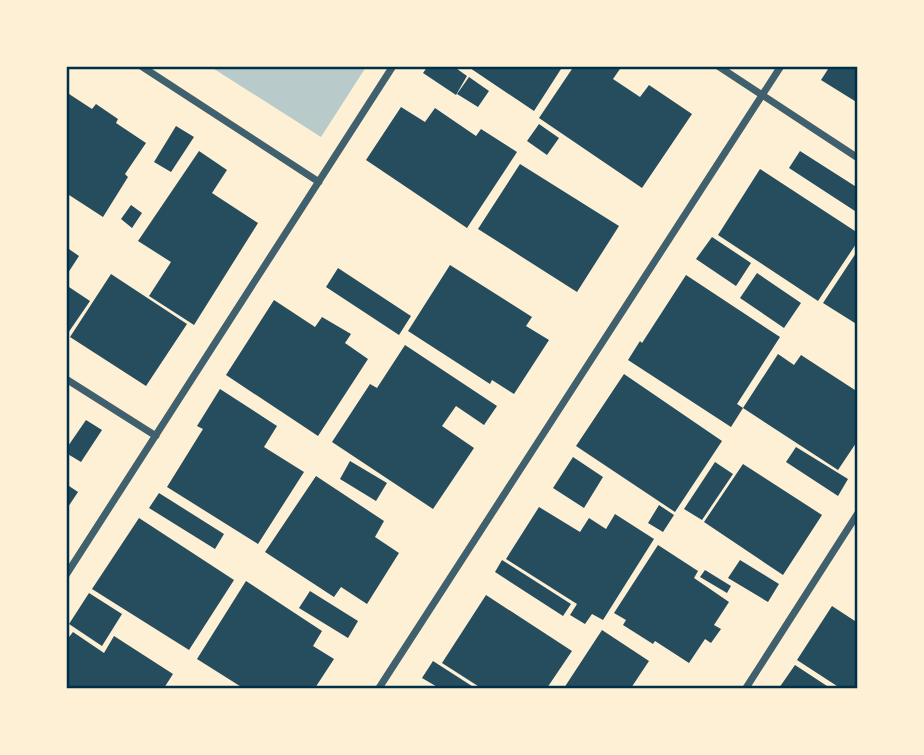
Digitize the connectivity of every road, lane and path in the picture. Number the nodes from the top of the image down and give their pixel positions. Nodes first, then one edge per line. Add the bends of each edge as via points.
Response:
1 (141, 66) edge
2 (393, 66) edge
3 (718, 66) edge
4 (781, 66) edge
5 (762, 97) junction
6 (858, 158) edge
7 (319, 182) junction
8 (66, 379) edge
9 (156, 436) junction
10 (856, 517) edge
11 (66, 575) edge
12 (379, 688) edge
13 (746, 688) edge

1 - 7 street
2 - 7 street
3 - 5 street
4 - 5 street
5 - 6 street
5 - 12 street
7 - 9 street
8 - 9 street
9 - 11 street
10 - 13 street

